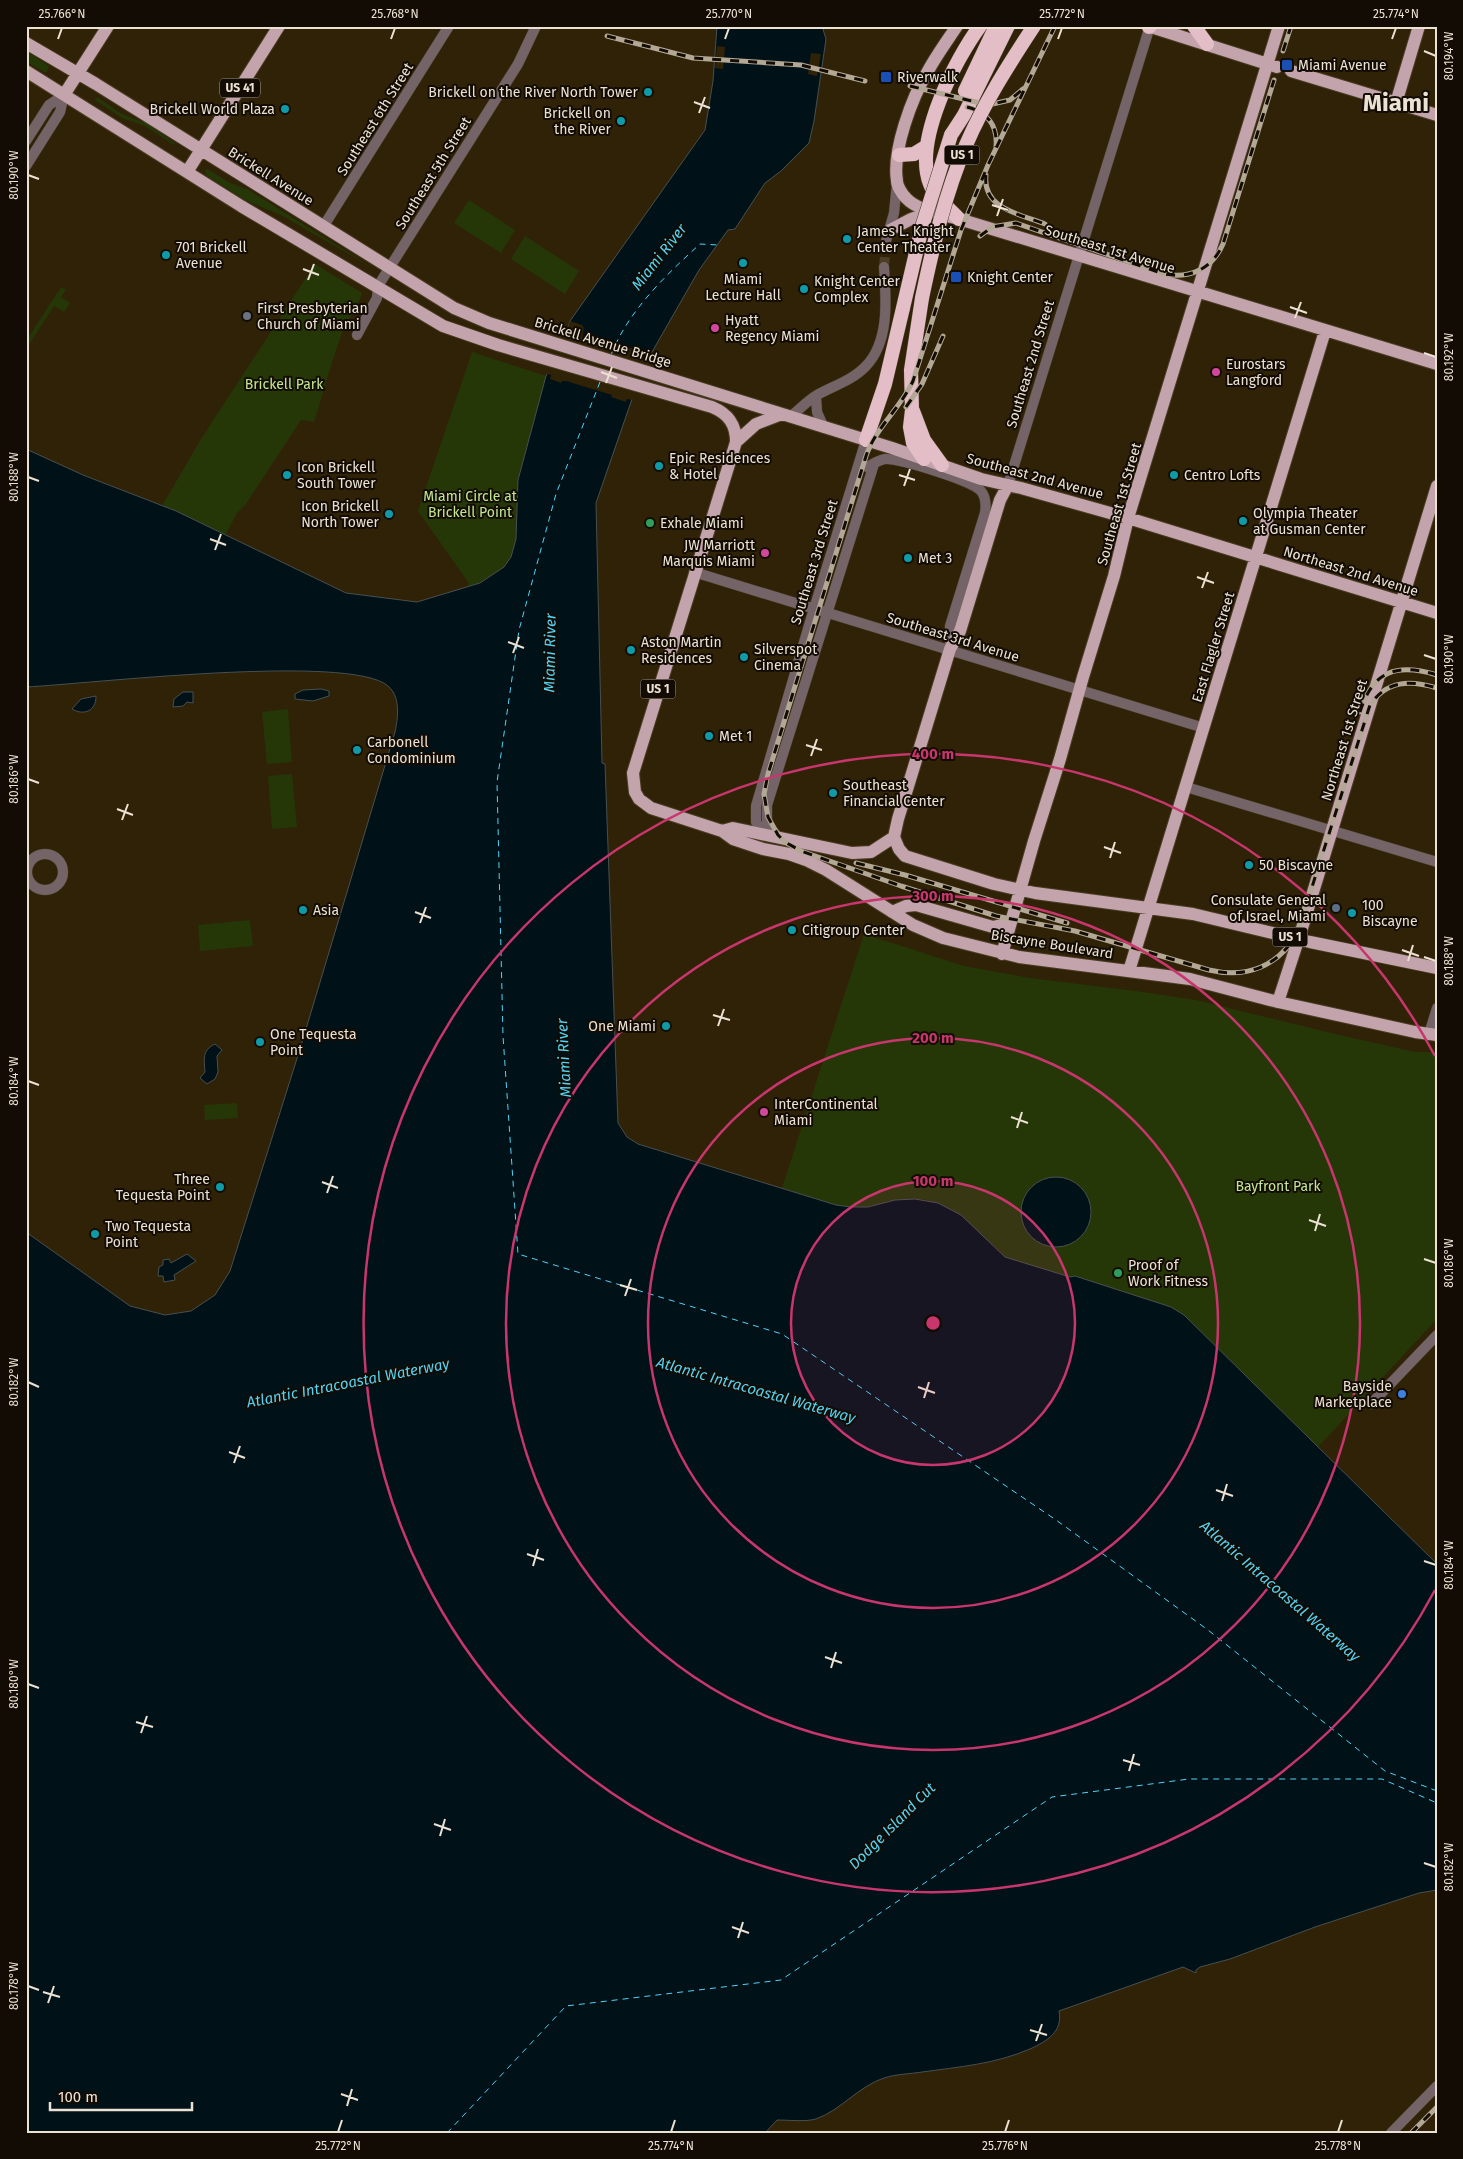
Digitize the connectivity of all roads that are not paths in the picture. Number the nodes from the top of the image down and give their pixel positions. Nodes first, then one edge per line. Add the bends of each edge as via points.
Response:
1 (108, 26) edge
2 (279, 26) edge
3 (450, 26) edge
4 (996, 26) edge
5 (1008, 26) edge
6 (1034, 26) edge
7 (1149, 26) edge
8 (1194, 26) edge
9 (1279, 26) edge
10 (1419, 26) edge
11 (956, 27) edge
12 (534, 28) edge
13 (976, 32) edge
14 (26, 43) edge
15 (1207, 44) junction
16 (1272, 65) junction
17 (26, 71) edge
18 (1291, 71) dead end
19 (78, 74) junction
20 (64, 95) junction
21 (1396, 103) junction
22 (1437, 115) edge
23 (952, 135) junction
24 (26, 141) edge
25 (927, 146) junction
26 (201, 150) junction
27 (898, 155) junction
28 (26, 166) edge
29 (186, 172) junction
30 (897, 182) junction
31 (932, 211) junction
32 (959, 219) junction
33 (323, 227) junction
34 (888, 236) joint
35 (1079, 256) junction
36 (884, 267) tunnel mouth
37 (389, 268) junction
38 (378, 286) junction
39 (1198, 291) junction
40 (503, 328) joint
41 (1326, 331) junction
42 (357, 335) dead end
43 (1437, 364) edge
44 (694, 386) joint
45 (816, 396) junction
46 (912, 410) junction
47 (786, 415) junction
48 (824, 428) junction
49 (866, 440) junction
50 (736, 442) junction
51 (892, 448) junction
52 (924, 459) junction
53 (907, 462) junction
54 (874, 464) junction
55 (942, 465) junction
56 (856, 471) junction
57 (1008, 485) junction
58 (1437, 486) edge
59 (982, 493) joint
60 (1128, 518) junction
61 (1256, 557) junction
62 (694, 572) junction
63 (1401, 602) junction
64 (814, 608) junction
65 (827, 612) junction
66 (1437, 613) edge
67 (950, 649) junction
68 (1080, 690) junction
69 (1204, 728) junction
70 (1186, 787) junction
71 (1332, 830) junction
72 (722, 831) junction
73 (764, 835) junction
74 (894, 837) junction
75 (779, 838) junction
76 (788, 854) junction
77 (28, 861) edge
78 (1437, 862) edge
79 (29, 883) edge
80 (1019, 890) junction
81 (1149, 907) junction
82 (892, 912) junction
83 (1009, 924) junction
84 (1299, 939) junction
85 (1002, 954) junction
86 (1437, 968) edge
87 (1128, 971) junction
88 (1278, 1002) junction
89 (1437, 1008) edge
90 (1433, 1034) edge
91 (1437, 1334) edge
92 (1371, 1404) dead end
93 (1437, 2086) edge
94 (1391, 2133) edge

1 - 19 main road
2 - 26 main road, US 41
3 - 33 street, Southeast 6th Street
4 - 23 highway, US 1 via 956,113
5 - 23 highway
6 - 46 highway, US 1, bridge via 996,86 966,146 939,229 922,298 911,370
7 - 15 main road
7 - 35 street, Southeast 2nd Street
8 - 15 highway
9 - 16 main road, Southeast 1st Street
10 - 21 main road
11 - 27 main road via 917,92
12 - 37 street, Southeast 5th Street via 518,64
13 - 25 highway via 952,70
14 - 19 main road, Brickell Avenue
15 - 16 main road
16 - 39 main road, Southeast 1st Street
17 - 20 main road
18 - 21 main road
19 - 20 main road
19 - 26 main road, Brickell Avenue
20 - 24 street via 49,105
20 - 28 street via 60,112
20 - 29 main road
21 - 22 main road
23 - 49 highway, US 1, bridge via 922,227 890,365
25 - 27 highway via 914,154
25 - 32 highway via 929,183 939,199
26 - 29 main road, US 41
26 - 33 main road, Brickell Avenue
27 - 30 main road
29 - 38 main road
30 - 31 main road, Southeast 1st Avenue via 911,202
30 - 34 street
31 - 32 main road, Southeast 1st Avenue
31 - 34 main road via 911,219
32 - 35 main road, Southeast 1st Avenue
33 - 37 main road, Brickell Avenue
35 - 39 main road, Southeast 1st Avenue
35 - 57 street, Southeast 2nd Street
36 - 45 street via 886,304 875,354 859,372
37 - 38 street, Southeast 5th Street
37 - 40 main road, Brickell Avenue via 454,308
38 - 42 street, Southeast 5th Street via 377,298
38 - 50 main road via 443,326 725,413 733,424
39 - 41 main road, Southeast 1st Avenue
39 - 60 main road, Southeast 1st Street
40 - 44 main road, Brickell Avenue Bridge
41 - 43 main road, Southeast 1st Avenue
41 - 61 main road, East Flagler Street
44 - 47 main road, Southeast 2nd Avenue
45 - 47 street
45 - 48 street via 817,412
46 - 52 highway, US 1 via 910,428 913,443
46 - 55 highway, US 1 via 924,440
47 - 48 main road, Southeast 2nd Avenue
47 - 50 main road via 756,424
48 - 49 main road, Southeast 2nd Avenue
49 - 51 main road, Southeast 2nd Avenue
49 - 56 street, Southeast 3rd Street
50 - 62 main road, US 1
51 - 52 main road, Southeast 2nd Avenue
51 - 53 street, Southeast 2nd Avenue
52 - 55 main road, Southeast 2nd Avenue
53 - 54 street, Southeast 2nd Avenue via 883,459
53 - 59 street, Southeast 2nd Avenue via 973,485
54 - 56 street, Southeast 2nd Avenue
54 - 65 street, Southeast 3rd Street
55 - 57 main road, Southeast 2nd Avenue
56 - 64 street, Southeast 3rd Street
57 - 60 main road, Southeast 2nd Avenue
57 - 67 main road, Southeast 2nd Street via 1000,500 960,631
58 - 63 main road, Northeast 1st Street
59 - 67 street, Southeast 2nd Street via 985,513 950,626
60 - 61 main road, Southeast 2nd Avenue
60 - 68 main road, Southeast 1st Street
61 - 63 main road, Northeast 2nd Avenue
61 - 69 main road, East Flagler Street
62 - 64 street, Southeast 3rd Avenue
62 - 72 main road, Biscayne Boulevard / US 1 via 633,773 635,792 645,804 660,812
63 - 66 main road, Northeast 2nd Avenue
63 - 71 main road, Northeast 1st Street
64 - 65 street, Southeast 3rd Avenue
64 - 73 street, Southeast 3rd Street via 756,806 756,822
65 - 67 street, Southeast 3rd Avenue
65 - 75 street, Southeast 3rd Street via 767,805 766,824
67 - 68 street, Southeast 3rd Avenue
67 - 74 main road, Southeast 2nd Street
68 - 69 street, Southeast 3rd Avenue
68 - 80 main road, Southeast 1st Street
69 - 70 main road, East Flagler Street
70 - 71 street
70 - 81 main road, East Flagler Street
71 - 78 street
71 - 84 main road, Northeast 1st Street
72 - 73 main road via 732,828
72 - 76 main road, Biscayne Boulevard / US 1 via 734,839
73 - 75 main road
73 - 76 main road
74 - 75 main road via 871,852 860,854
74 - 80 main road, US 1 via 899,849 911,858
76 - 82 main road, Biscayne Boulevard / US 1 via 826,870
77 - 79 street
77 - 79 street via 40,854 52,855 59,860 63,870 61,880 53,888 41,889
80 - 81 main road, US 1
80 - 83 main road, Southeast 1st Street
81 - 84 main road, US 1 via 1204,916
81 - 87 main road, East Flagler Street
82 - 83 main road via 916,905 994,927
82 - 85 main road, Biscayne Boulevard / US 1 via 935,935
83 - 85 main road, Southeast 1st Street
84 - 86 main road, US 1
84 - 88 main road, Northeast 1st Street
85 - 87 main road, Biscayne Boulevard / US 1
87 - 88 main road, Biscayne Boulevard / US 1 via 1203,981
88 - 90 main road, Biscayne Boulevard / US 1
89 - 90 street
91 - 92 street
93 - 94 street

